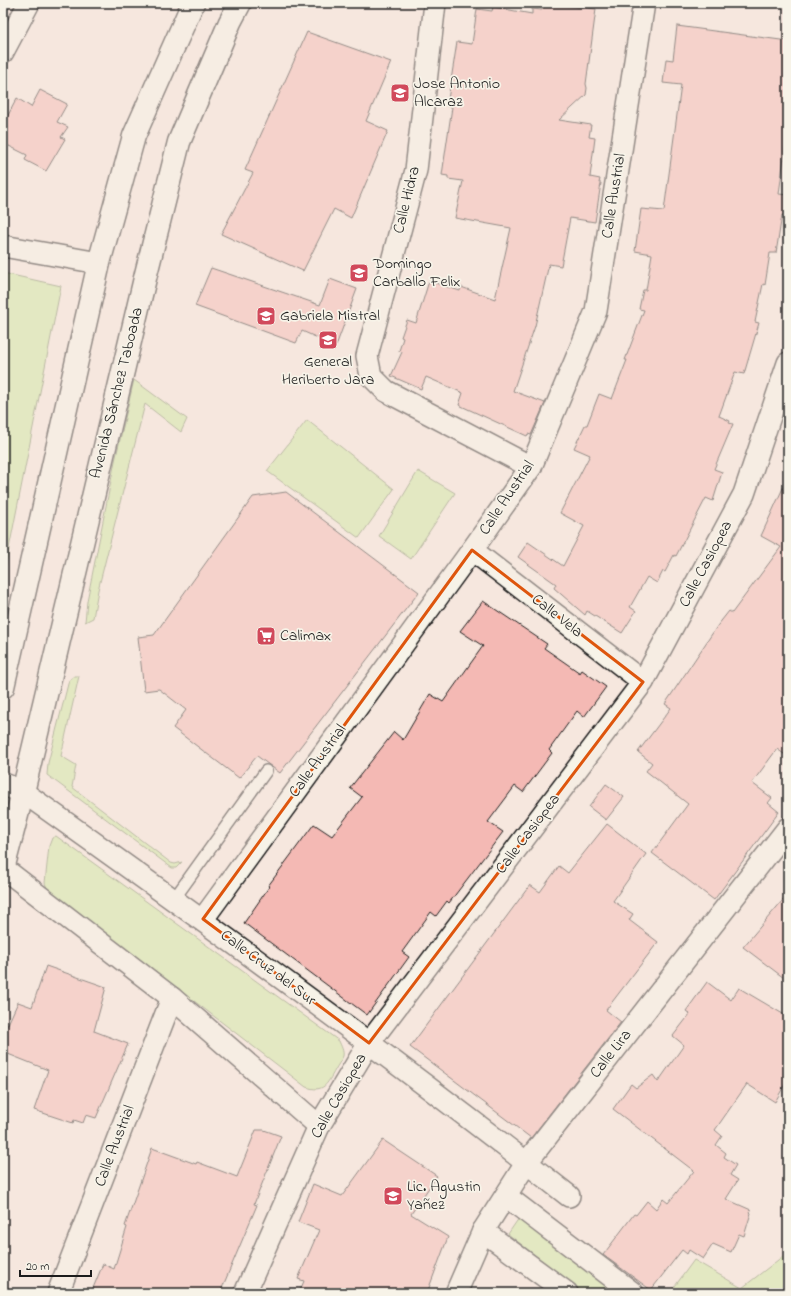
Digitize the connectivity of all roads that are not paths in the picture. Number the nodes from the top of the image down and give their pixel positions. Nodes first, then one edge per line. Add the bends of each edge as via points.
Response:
1 (29, 3) edge
2 (193, 3) edge
3 (240, 3) edge
4 (435, 3) edge
5 (644, 3) edge
6 (3, 52) edge
7 (3, 246) edge
8 (99, 263) junction
9 (788, 363) edge
10 (531, 467) junction
11 (472, 550) junction
12 (643, 682) junction
13 (3, 687) edge
14 (266, 771) dead end
15 (13, 788) edge
16 (788, 828) edge
17 (3, 869) edge
18 (174, 899) junction
19 (202, 919) junction
20 (172, 998) junction
21 (369, 1043) junction
22 (319, 1126) junction
23 (527, 1162) junction
24 (506, 1196) junction
25 (569, 1196) dead end
26 (482, 1231) junction
27 (58, 1293) edge
28 (245, 1293) edge
29 (456, 1293) edge
30 (567, 1293) edge
31 (633, 1293) edge

1 - 6 street
2 - 8 main road via 134,136
3 - 15 main road, Avenida Sánchez Taboada via 179,142
4 - 10 street, Calle Hidra via 416,170 367,356 371,376 386,391
5 - 10 street, Calle Austrial via 596,311
7 - 8 street
8 - 13 main road
9 - 12 street, Calle Casiopea via 744,494
10 - 11 street, Calle Austrial
11 - 12 street, Calle Vela
11 - 19 street, Calle Austrial
12 - 21 street, Calle Casiopea
14 - 18 lane
15 - 17 main road, Avenida Sánchez Taboada
15 - 18 street, Calle Cruz del Sur
16 - 23 street, Calle Lira
17 - 20 street
18 - 19 street, Calle Cruz del Sur
19 - 21 street, Calle Cruz del Sur
20 - 22 street
20 - 27 street, Calle Austrial
21 - 22 street, Calle Casiopea
21 - 23 street, Calle Cruz del Sur
22 - 28 street, Calle Casiopea
23 - 24 street, Calle Lira
23 - 25 street, Calle Cruz del Sur
24 - 26 street, Calle Lira
24 - 31 street
26 - 29 street, Calle Lira
26 - 30 street

